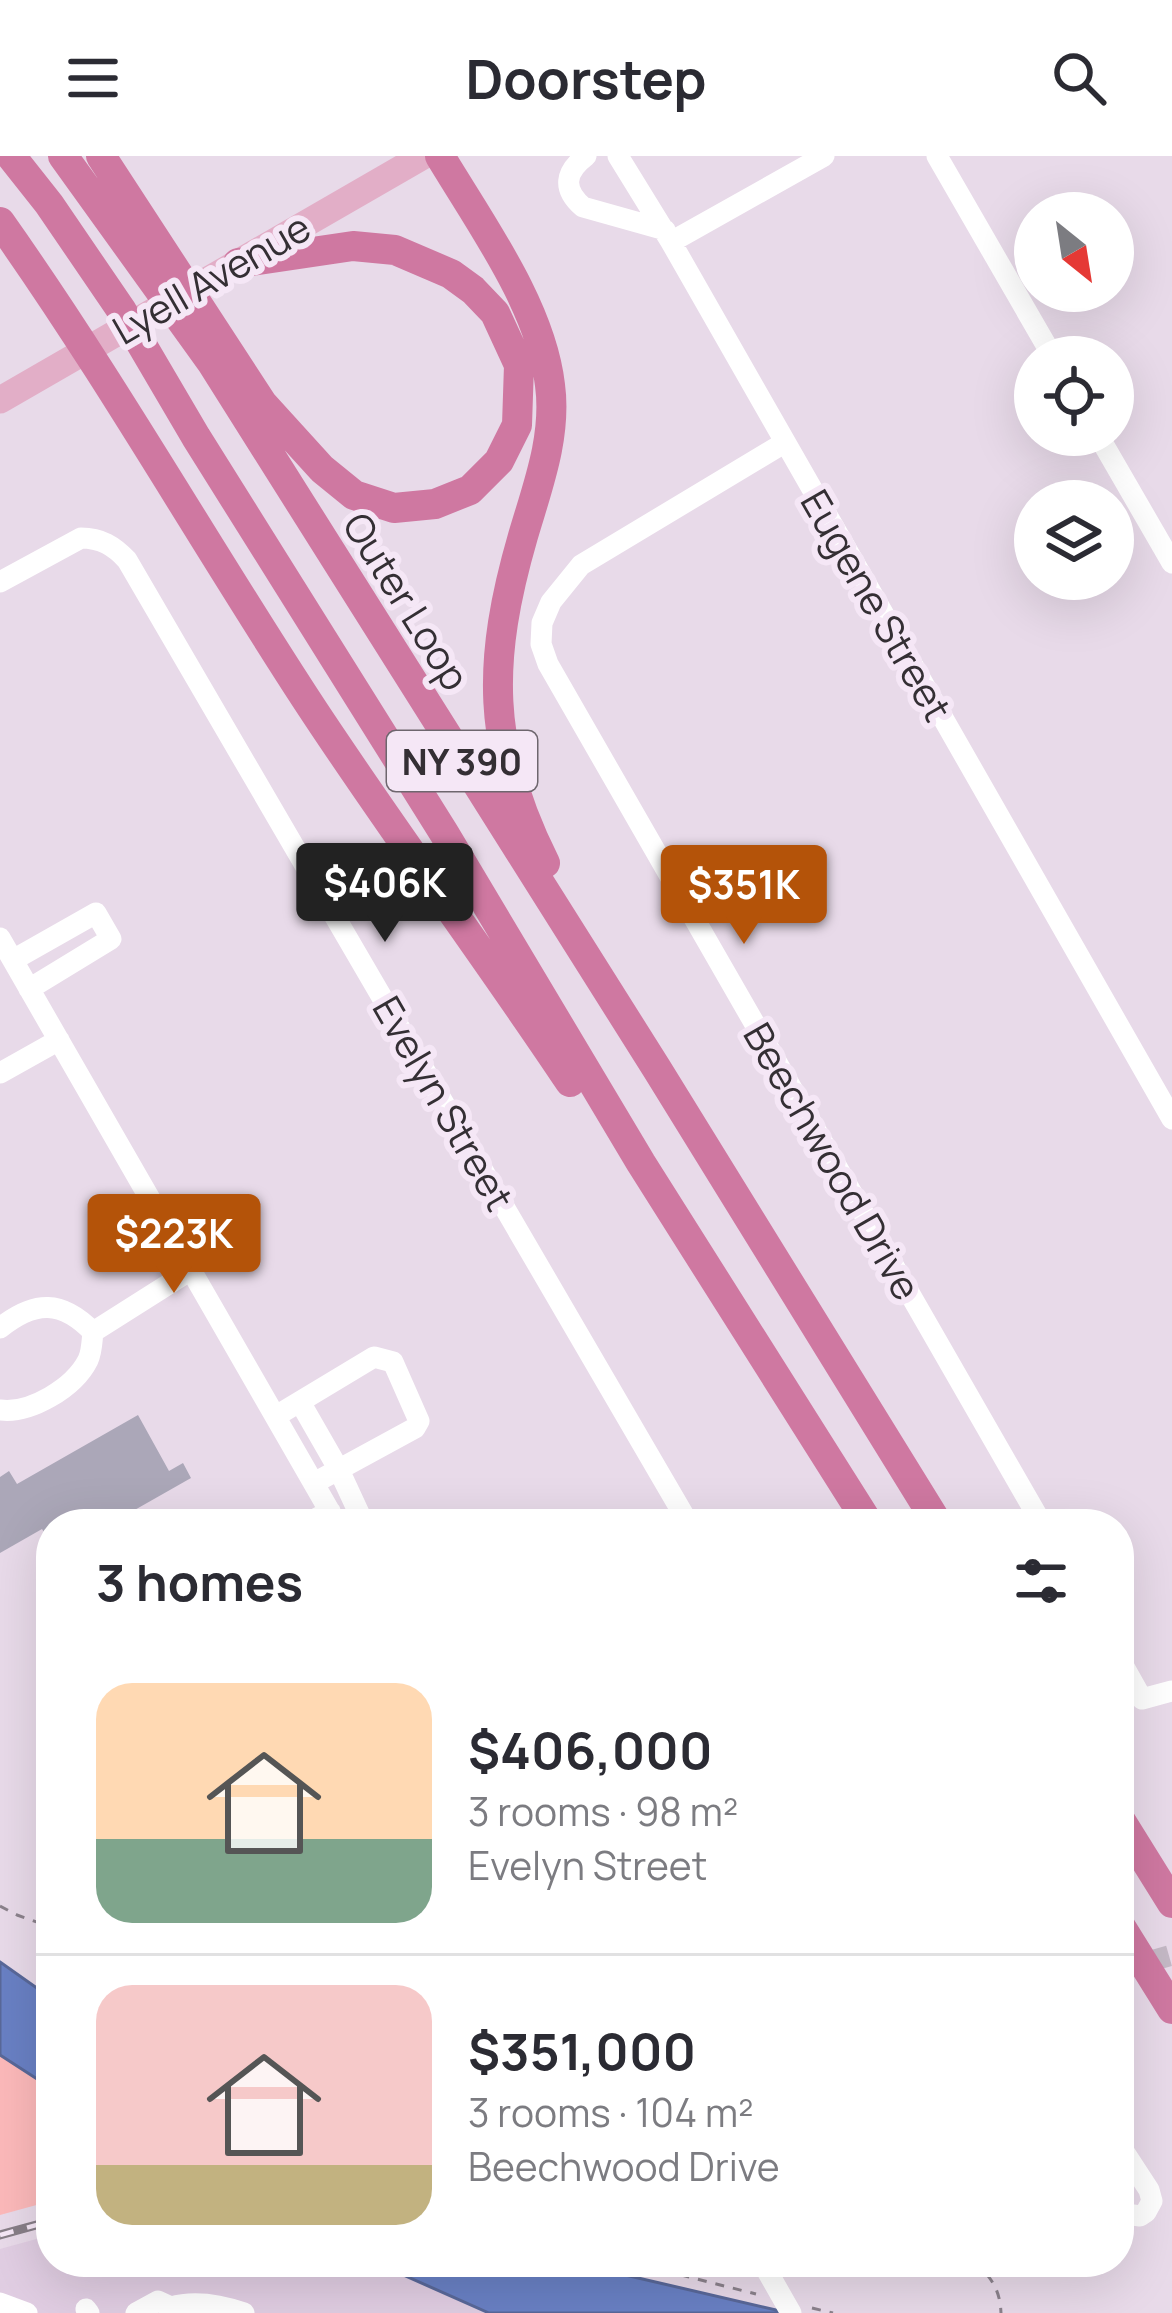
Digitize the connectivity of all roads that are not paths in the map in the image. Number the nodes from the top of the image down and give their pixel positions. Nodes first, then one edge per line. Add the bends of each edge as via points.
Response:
1 (10, 156) edge
2 (63, 156) edge
3 (101, 156) edge
4 (423, 156) edge
5 (440, 156) edge
6 (586, 156) edge
7 (618, 156) edge
8 (938, 156) edge
9 (815, 158) edge
10 (0, 222) edge
11 (668, 236) junction
12 (238, 263) junction
13 (1041, 336) edge
14 (0, 400) edge
15 (262, 403) junction
16 (784, 442) junction
17 (267, 452) junction
18 (1110, 456) edge
19 (1172, 563) edge
20 (0, 582) edge
21 (0, 938) edge
22 (13, 960) junction
23 (29, 989) junction
24 (59, 1040) junction
25 (657, 1069) junction
26 (0, 1073) edge
27 (1172, 1119) edge
28 (641, 1163) junction
29 (191, 1270) junction
30 (0, 1328) edge
31 (93, 1332) junction
32 (300, 1402) junction
33 (0, 1410) edge
34 (276, 1416) junction
35 (339, 1470) junction
36 (314, 1483) junction
37 (329, 1509) edge
38 (357, 1509) edge
39 (679, 1509) edge
40 (860, 1509) edge
41 (929, 1509) edge
42 (1033, 1509) edge
43 (1134, 1685) edge
44 (1172, 1690) edge
45 (1134, 1842) edge
46 (1172, 1904) edge
47 (1134, 1948) edge
48 (1172, 2009) edge
49 (1134, 2168) edge
50 (1134, 2215) edge
51 (774, 2277) edge
52 (0, 2303) edge
53 (179, 2309) edge
54 (799, 2310) edge
55 (27, 2313) edge
56 (136, 2313) edge
57 (244, 2313) edge

1 - 28 highway, NY 390 via 122,311
2 - 17 highway, Outer Loop / NY 390
3 - 15 highway
4 - 12 main road, Lyell Avenue
5 - 25 highway via 520,295 550,386 547,448 500,631 496,695 512,779 534,841
6 - 11 street via 569,173 574,200
7 - 11 street, Eugene Street
8 - 13 street
9 - 11 street
10 - 28 highway via 389,825 590,1112
11 - 16 street, Eugene Street
12 - 14 main road, Lyell Avenue
12 - 15 highway via 352,246 395,250 473,290 495,313 519,365 518,425 499,461 470,490 435,504 394,508 354,495
15 - 17 highway
16 - 27 street, Eugene Street
16 - 42 street, Beechwood Drive via 581,566 551,602 541,644
17 - 25 highway, Outer Loop / NY 390
18 - 19 street
20 - 39 street, Evelyn Street via 81,538 115,547 128,560
21 - 22 street
22 - 23 street
22 - 23 street via 96,913 111,939
23 - 24 street
24 - 26 street
24 - 29 street
25 - 41 highway, Outer Loop / NY 390
28 - 40 highway, NY 390
29 - 31 street
29 - 34 street
30 - 31 street via 52,1306
31 - 33 street via 89,1359 73,1379 15,1412
32 - 34 street
32 - 35 street
32 - 35 street via 374,1358 393,1362 419,1420 415,1428
34 - 36 street
35 - 36 street
35 - 38 street
36 - 37 street
43 - 44 street via 1142,1699
45 - 46 highway
47 - 48 highway
49 - 50 street via 1152,2201
51 - 54 street
52 - 55 street
53 - 56 street via 158,2300
53 - 57 street via 207,2304

